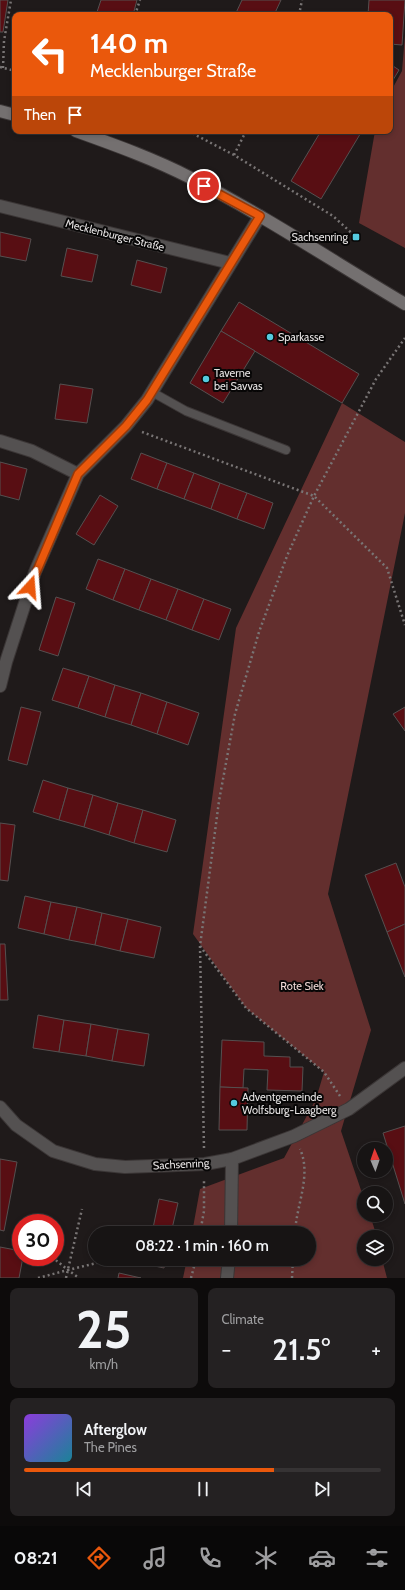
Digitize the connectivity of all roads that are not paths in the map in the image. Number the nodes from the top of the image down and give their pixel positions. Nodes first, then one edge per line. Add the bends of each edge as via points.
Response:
1 (0, 111) edge
2 (12, 114) edge
3 (84, 134) edge
4 (0, 206) edge
5 (260, 216) junction
6 (230, 263) junction
7 (405, 304) edge
8 (152, 392) junction
9 (0, 441) edge
10 (286, 450) dead end
11 (78, 474) junction
12 (0, 686) edge
13 (405, 1068) edge
14 (0, 1107) edge
15 (232, 1159) junction
16 (231, 1226) edge
17 (229, 1266) edge
18 (227, 1278) edge

1 - 2 street
3 - 5 street via 128,150 190,178
4 - 6 street, Mecklenburger Straße
5 - 6 street
5 - 7 street
6 - 8 street
8 - 10 lane via 186,411
8 - 11 street via 126,426
9 - 11 street via 32,452
11 - 12 street via 35,572
13 - 15 street, Sachsenring via 349,1109 294,1136
14 - 15 street, Sachsenring via 16,1125 53,1151 95,1164 125,1167 205,1164
15 - 16 street
17 - 18 street

